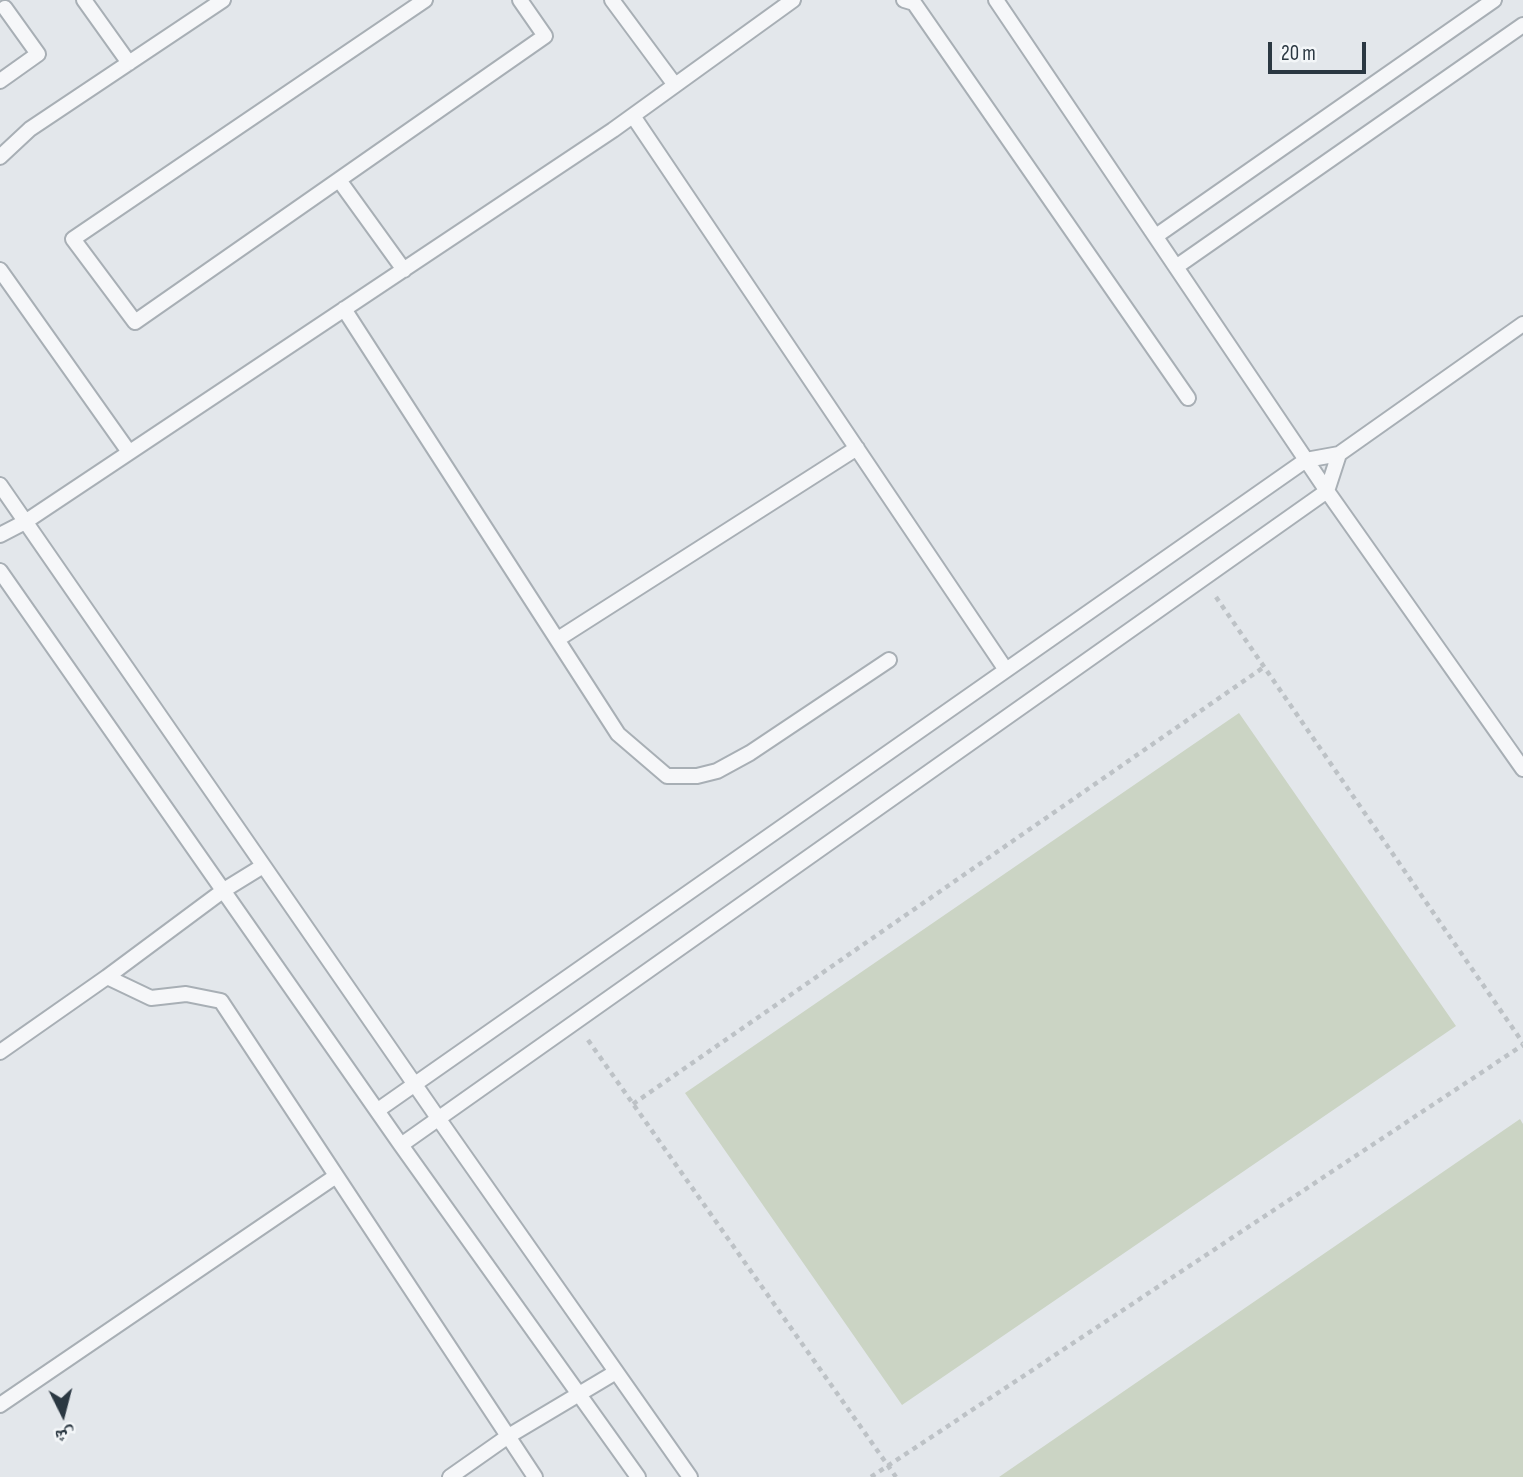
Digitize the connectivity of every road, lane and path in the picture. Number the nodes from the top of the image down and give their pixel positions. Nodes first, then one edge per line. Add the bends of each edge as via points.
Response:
1 (85, 0) edge
2 (223, 0) edge
3 (425, 0) edge
4 (520, 0) edge
5 (612, 0) edge
6 (793, 0) edge
7 (904, 0) edge
8 (996, 0) edge
9 (1494, 0) edge
10 (7, 7) edge
11 (1523, 25) edge
12 (129, 63) junction
13 (0, 81) edge
14 (675, 85) junction
15 (633, 116) junction
16 (0, 157) edge
17 (339, 180) junction
18 (1156, 236) junction
19 (1176, 267) junction
20 (0, 270) edge
21 (404, 270) junction
22 (344, 309) junction
23 (1523, 324) edge
24 (1188, 398) dead end
25 (857, 448) junction
26 (129, 452) junction
27 (1339, 454) junction
28 (1306, 460) junction
29 (0, 485) edge
30 (1327, 491) junction
31 (25, 522) junction
32 (0, 534) edge
33 (0, 571) edge
34 (1203, 578) junction
35 (558, 639) junction
36 (888, 660) dead end
37 (1264, 667) junction
38 (1006, 670) junction
39 (1523, 769) edge
40 (263, 866) junction
41 (224, 890) junction
42 (107, 977) junction
43 (575, 1021) junction
44 (1523, 1044) edge
45 (0, 1052) edge
46 (415, 1084) junction
47 (633, 1104) junction
48 (378, 1110) junction
49 (438, 1118) junction
50 (401, 1145) junction
51 (336, 1176) junction
52 (616, 1372) junction
53 (580, 1395) junction
54 (0, 1405) edge
55 (507, 1437) junction
56 (888, 1465) junction
57 (450, 1477) edge
58 (535, 1477) edge
59 (638, 1477) edge
60 (690, 1477) edge
61 (871, 1477) edge
62 (896, 1477) edge

1 - 12 lane
2 - 12 lane
3 - 17 lane via 73,239 135,322
4 - 17 lane via 545,36
5 - 14 lane
6 - 14 lane
7 - 24 lane via 914,3
8 - 18 lane
9 - 18 lane
10 - 13 lane via 38,54
11 - 19 lane
12 - 16 lane via 30,129
14 - 15 lane
15 - 21 lane
15 - 25 lane
17 - 21 lane
18 - 19 lane
19 - 28 lane
20 - 26 lane
21 - 22 lane
22 - 26 lane
22 - 35 lane
23 - 27 lane
25 - 35 lane
25 - 38 lane
26 - 31 lane
27 - 28 lane
27 - 30 lane
28 - 30 lane
28 - 38 lane
29 - 31 lane
30 - 34 lane
30 - 39 lane
31 - 32 lane
31 - 40 lane
33 - 41 lane
34 - 37 path
34 - 43 lane
35 - 36 lane via 618,734 667,776 717,771
37 - 44 path
37 - 47 path
38 - 46 lane
40 - 41 lane
40 - 46 lane
41 - 42 lane
41 - 48 lane
42 - 45 lane
42 - 51 lane via 150,998 186,994 221,1001
43 - 47 path
43 - 49 lane
44 - 56 path
46 - 48 lane
46 - 49 lane
47 - 56 path
48 - 50 lane
49 - 50 lane
49 - 52 lane
50 - 53 lane
51 - 54 lane
51 - 55 lane
52 - 53 lane
52 - 60 lane
53 - 55 lane
53 - 59 lane
55 - 57 lane
55 - 58 lane
56 - 61 path
56 - 62 path

